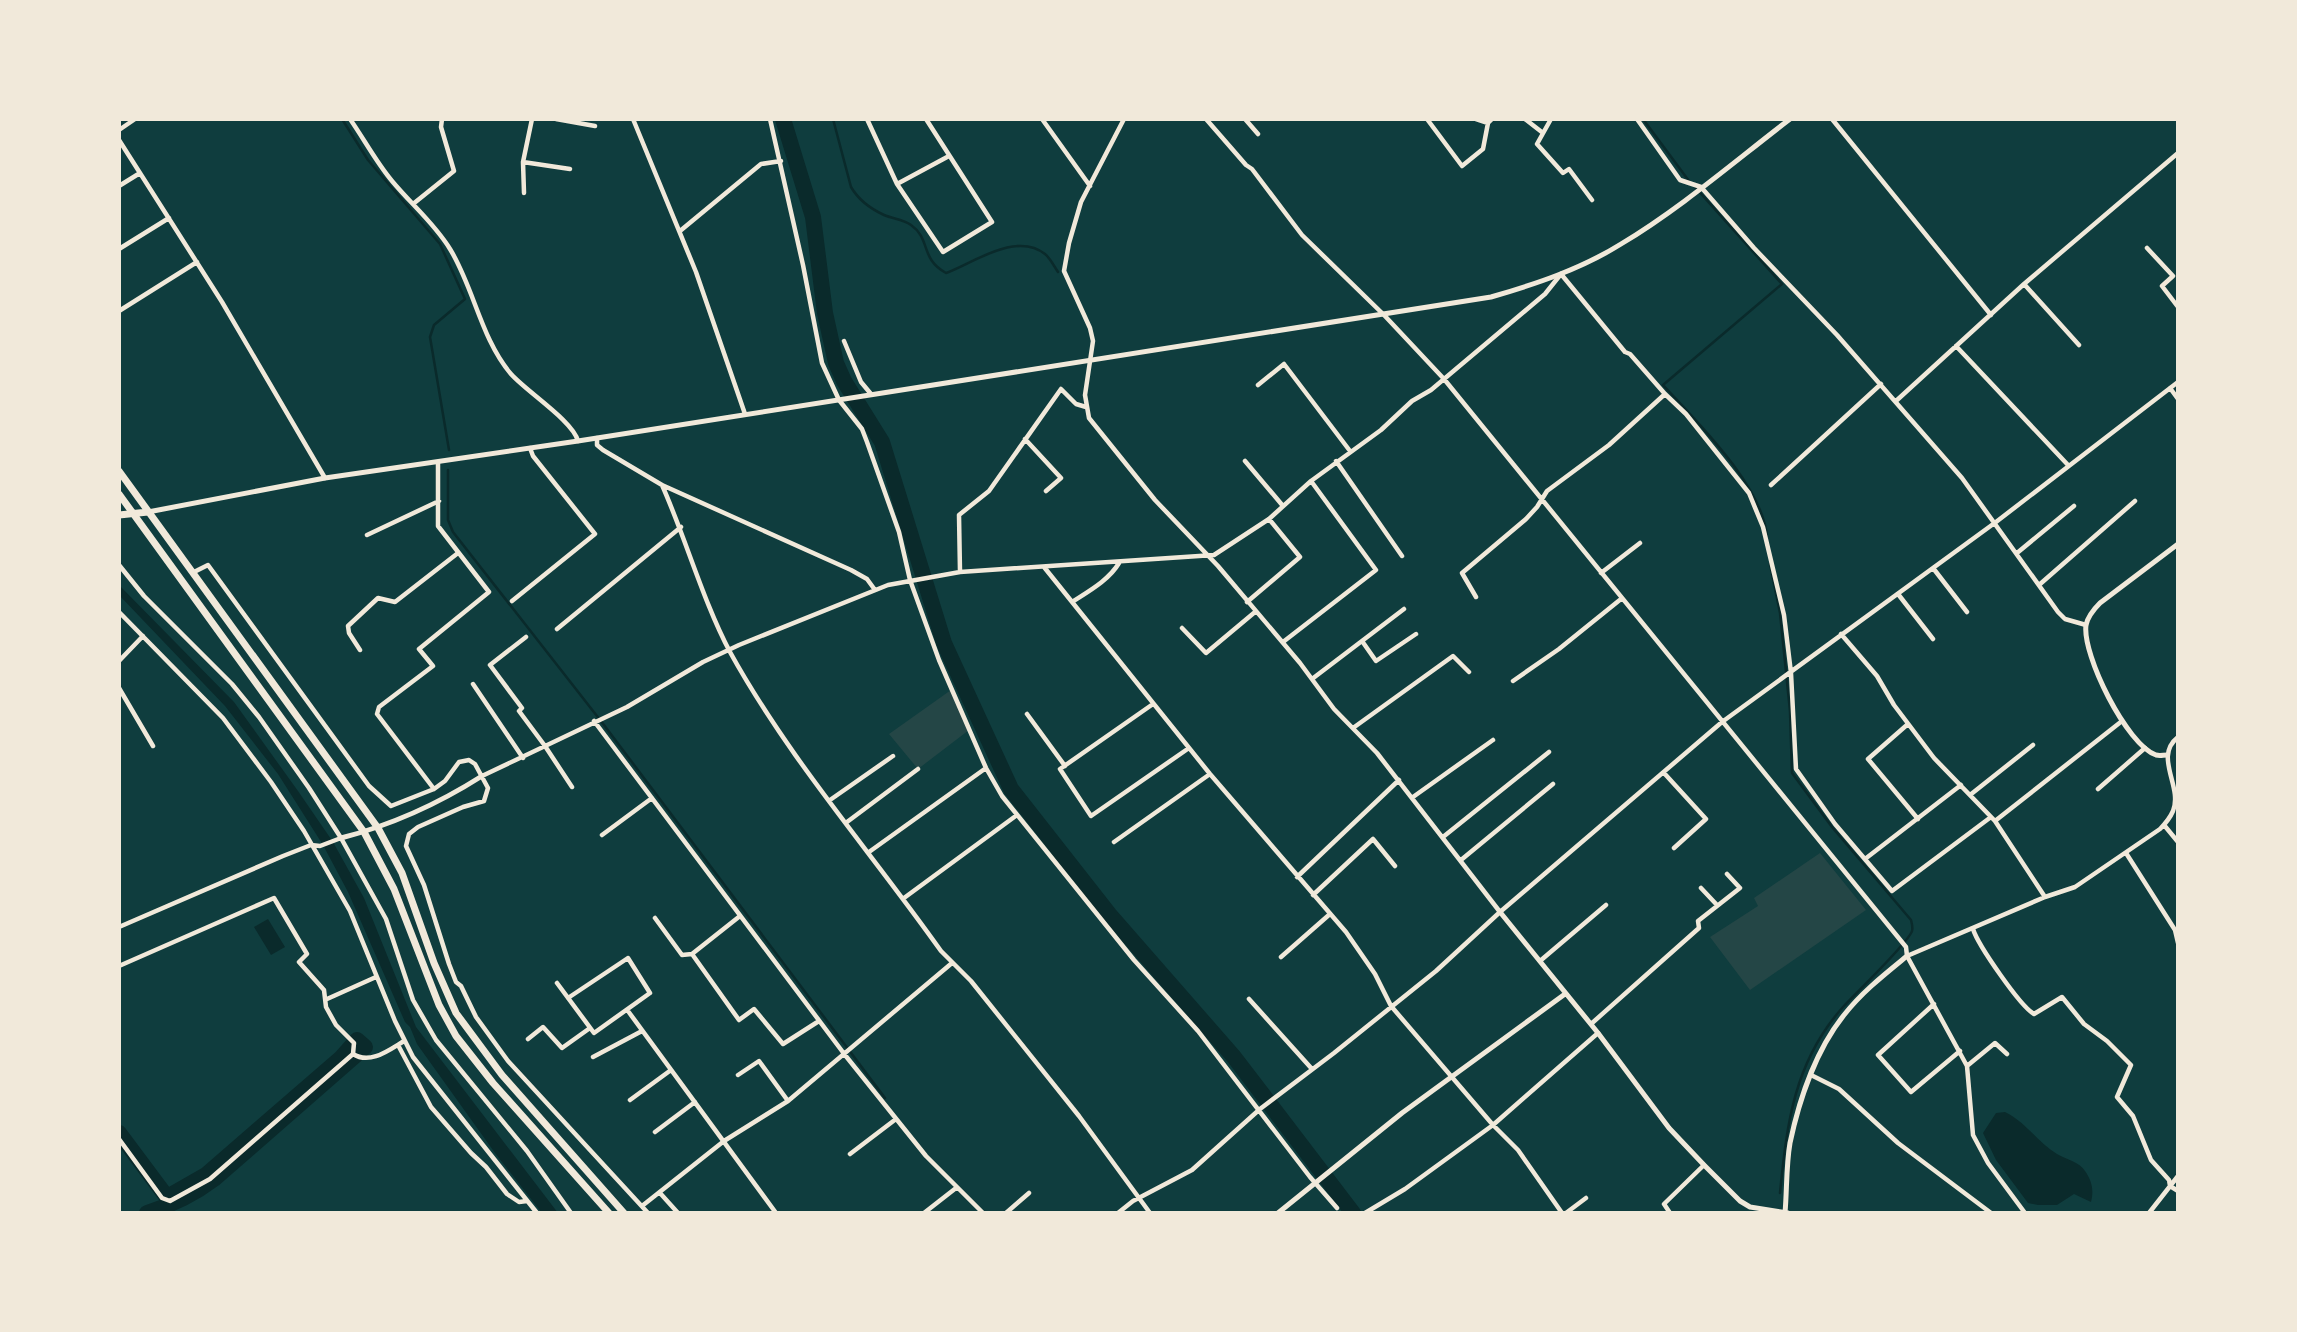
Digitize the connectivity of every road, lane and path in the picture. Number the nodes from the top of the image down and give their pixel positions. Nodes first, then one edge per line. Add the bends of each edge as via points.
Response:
1 (135, 119) edge
2 (350, 119) edge
3 (442, 119) edge
4 (532, 119) edge
5 (556, 119) edge
6 (633, 119) edge
7 (770, 119) edge
8 (867, 119) edge
9 (926, 119) edge
10 (1042, 119) edge
11 (1124, 119) edge
12 (1206, 119) edge
13 (1245, 119) edge
14 (1427, 119) edge
15 (1476, 119) edge
16 (1525, 119) edge
17 (1551, 119) edge
18 (1637, 119) edge
19 (1790, 119) edge
20 (1832, 119) edge
21 (565, 120) edge
22 (1490, 121) edge
23 (595, 126) dead end
24 (119, 130) edge
25 (1542, 133) junction
26 (1258, 134) dead end
27 (119, 140) edge
28 (2178, 153) edge
29 (950, 156) junction
30 (781, 161) junction
31 (523, 162) junction
32 (570, 169) dead end
33 (140, 173) junction
34 (897, 184) junction
35 (119, 186) edge
36 (1090, 186) junction
37 (1701, 187) junction
38 (524, 193) dead end
39 (1592, 200) dead end
40 (412, 205) junction
41 (169, 218) junction
42 (680, 231) junction
43 (119, 248) edge
44 (2147, 248) dead end
45 (197, 262) junction
46 (1561, 274) junction
47 (2024, 284) junction
48 (2178, 307) edge
49 (119, 311) edge
50 (1384, 315) junction
51 (1991, 315) junction
52 (844, 341) dead end
53 (2079, 345) dead end
54 (1956, 346) junction
55 (1090, 361) junction
56 (1444, 379) junction
57 (2178, 382) edge
58 (1881, 384) junction
59 (1258, 386) dead end
60 (2170, 388) junction
61 (1665, 394) junction
62 (869, 395) junction
63 (2178, 399) edge
64 (841, 400) junction
65 (1896, 401) junction
66 (1086, 407) junction
67 (745, 414) junction
68 (597, 438) junction
69 (1025, 439) junction
70 (578, 441) junction
71 (530, 448) junction
72 (1350, 451) junction
73 (1245, 461) dead end
74 (1336, 461) junction
75 (438, 462) junction
76 (2068, 465) junction
77 (119, 471) edge
78 (325, 478) junction
79 (1311, 481) junction
80 (662, 485) junction
81 (1771, 485) dead end
82 (1046, 491) dead end
83 (119, 494) edge
84 (1541, 499) junction
85 (439, 501) junction
86 (2134, 501) dead end
87 (1283, 506) junction
88 (2074, 506) dead end
89 (148, 512) junction
90 (132, 514) junction
91 (119, 515) edge
92 (1269, 519) junction
93 (1996, 522) junction
94 (681, 527) junction
95 (367, 535) dead end
96 (1640, 543) dead end
97 (2178, 544) edge
98 (458, 553) junction
99 (2017, 553) junction
100 (1208, 555) junction
101 (1402, 556) dead end
102 (1119, 562) junction
103 (119, 565) edge
104 (1043, 567) junction
105 (1933, 568) junction
106 (194, 572) junction
107 (960, 572) junction
108 (1601, 573) junction
109 (912, 579) junction
110 (2039, 585) junction
111 (875, 590) junction
112 (1898, 594) junction
113 (1476, 597) dead end
114 (1622, 598) junction
115 (512, 601) dead end
116 (1072, 602) junction
117 (1247, 602) junction
118 (1404, 609) dead end
119 (119, 612) edge
120 (1255, 612) junction
121 (1967, 612) dead end
122 (2086, 625) junction
123 (1182, 628) dead end
124 (557, 629) dead end
125 (1416, 634) dead end
126 (1841, 634) junction
127 (143, 636) junction
128 (526, 637) dead end
129 (1933, 639) dead end
130 (1362, 641) junction
131 (1283, 642) junction
132 (359, 650) dead end
133 (730, 651) junction
134 (119, 661) edge
135 (1469, 672) dead end
136 (1791, 673) junction
137 (1311, 679) junction
138 (1513, 681) dead end
139 (473, 684) dead end
140 (119, 688) edge
141 (1153, 704) junction
142 (1027, 714) dead end
143 (594, 721) junction
144 (2122, 721) junction
145 (1722, 722) junction
146 (1908, 724) junction
147 (1353, 728) junction
148 (2178, 737) edge
149 (1493, 740) dead end
150 (2033, 745) dead end
151 (153, 746) dead end
152 (545, 746) junction
153 (2146, 747) junction
154 (1189, 748) junction
155 (1549, 752) dead end
156 (2167, 755) junction
157 (893, 757) dead end
158 (523, 758) junction
159 (1065, 766) junction
160 (986, 768) junction
161 (918, 769) dead end
162 (1664, 773) junction
163 (1210, 774) junction
164 (482, 776) junction
165 (1399, 780) junction
166 (1553, 784) dead end
167 (1961, 785) junction
168 (572, 787) dead end
169 (434, 789) junction
170 (2098, 789) dead end
171 (1970, 795) junction
172 (1413, 797) junction
173 (652, 798) junction
174 (830, 800) junction
175 (1017, 815) junction
176 (1918, 819) junction
177 (1993, 819) junction
178 (847, 822) junction
179 (2164, 825) junction
180 (378, 828) junction
181 (364, 832) junction
182 (602, 835) dead end
183 (1443, 837) junction
184 (338, 839) junction
185 (1114, 842) dead end
186 (2178, 842) edge
187 (311, 845) junction
188 (1674, 848) dead end
189 (869, 852) junction
190 (2126, 853) junction
191 (1865, 859) junction
192 (1461, 860) junction
193 (1395, 866) dead end
194 (1727, 874) dead end
195 (1297, 877) junction
196 (1702, 888) dead end
197 (1313, 895) junction
198 (2045, 897) junction
199 (904, 898) junction
200 (1606, 905) dead end
201 (1717, 905) junction
202 (1500, 912) junction
203 (1330, 914) junction
204 (740, 916) junction
205 (655, 918) dead end
206 (119, 927) edge
207 (1973, 929) junction
208 (2177, 930) edge
209 (2178, 943) edge
210 (692, 954) junction
211 (1907, 956) junction
212 (1281, 957) dead end
213 (1540, 961) junction
214 (952, 963) junction
215 (119, 966) edge
216 (376, 977) junction
217 (557, 983) dead end
218 (1565, 994) junction
219 (568, 998) junction
220 (327, 999) junction
221 (1249, 999) dead end
222 (1934, 1004) junction
223 (1391, 1006) junction
224 (628, 1011) junction
225 (819, 1021) junction
226 (1591, 1024) junction
227 (590, 1028) junction
228 (642, 1031) junction
229 (1598, 1033) junction
230 (528, 1039) dead end
231 (404, 1041) junction
232 (398, 1045) junction
233 (1960, 1051) junction
234 (353, 1054) junction
235 (2007, 1054) dead end
236 (845, 1055) junction
237 (593, 1057) dead end
238 (1967, 1066) junction
239 (1312, 1069) junction
240 (671, 1070) junction
241 (738, 1075) dead end
242 (1811, 1075) junction
243 (1451, 1077) junction
244 (630, 1100) dead end
245 (788, 1101) junction
246 (695, 1102) junction
247 (1260, 1109) junction
248 (896, 1119) junction
249 (1493, 1125) junction
250 (655, 1132) dead end
251 (119, 1139) edge
252 (724, 1141) junction
253 (850, 1154) dead end
254 (1703, 1166) junction
255 (2178, 1176) edge
256 (1316, 1182) junction
257 (2170, 1186) junction
258 (956, 1188) junction
259 (2178, 1191) edge
260 (1030, 1192) dead end
261 (660, 1193) junction
262 (1139, 1198) junction
263 (1586, 1198) dead end
264 (528, 1201) junction
265 (642, 1206) junction
266 (1338, 1208) dead end
267 (1366, 1212) edge
268 (537, 1213) edge
269 (571, 1213) edge
270 (609, 1213) edge
271 (624, 1213) edge
272 (648, 1213) edge
273 (678, 1213) edge
274 (776, 1213) edge
275 (924, 1213) edge
276 (983, 1213) edge
277 (1006, 1213) edge
278 (1118, 1213) edge
279 (1150, 1213) edge
280 (1278, 1213) edge
281 (1564, 1213) edge
282 (1670, 1213) edge
283 (1786, 1213) edge
284 (1991, 1213) edge
285 (2025, 1213) edge
286 (2148, 1213) edge

1 - 24 street
2 - 40 street
3 - 40 street via 454,171
4 - 31 street
5 - 21 street
6 - 42 street
7 - 30 street
8 - 34 street
9 - 29 street
10 - 36 street
11 - 36 street
12 - 50 street via 1252,169 1302,235
13 - 26 street
14 - 22 street via 1462,166 1483,149
15 - 22 street
16 - 25 street
17 - 25 street
18 - 37 street via 1680,180
19 - 37 street
20 - 51 street
21 - 23 street
25 - 39 street via 1536,144 1563,173 1569,169
27 - 33 street
28 - 47 street
29 - 34 street
29 - 34 street via 992,222 943,252
30 - 42 street via 761,164
30 - 64 street via 819,353
31 - 32 street
31 - 38 street
33 - 35 street
33 - 41 street
36 - 55 street via 1081,202 1064,271 1090,328
37 - 46 street via 1620,245
37 - 58 street
40 - 70 street via 452,252 496,352 509,371 561,417
41 - 43 street
41 - 45 street
42 - 67 street
44 - 48 street via 2173,276 2162,286
45 - 49 street
45 - 78 street
46 - 50 street via 1491,297
46 - 56 street via 1545,294
46 - 61 street
47 - 51 street
47 - 53 street
50 - 55 street
50 - 56 street
51 - 54 street
52 - 62 street
54 - 65 street
54 - 76 street
55 - 62 street
55 - 66 street
56 - 72 street
56 - 84 street
57 - 60 street
58 - 65 street
58 - 81 street
59 - 72 street via 1284,365
60 - 63 street
60 - 76 street
61 - 84 street
61 - 136 street via 1740,480 1753,502 1784,615
62 - 64 street
64 - 67 street
64 - 109 street via 862,429
65 - 93 street
66 - 69 street via 1061,389
66 - 100 street via 1098,431 1135,477
67 - 68 street
68 - 70 street
68 - 80 street via 603,450
69 - 82 street via 1061,478
69 - 107 street via 989,491 959,515
70 - 71 street
71 - 75 street
71 - 115 street via 595,534
72 - 74 street
73 - 87 street
74 - 79 street
74 - 101 street
75 - 78 street
75 - 85 street
76 - 93 street
77 - 89 main road
78 - 89 street
79 - 87 street
79 - 131 street via 1376,570
80 - 94 street
80 - 111 street via 851,570
83 - 90 main road
84 - 108 street
84 - 113 street via 1526,519 1462,573
85 - 95 street
85 - 98 street via 438,526
86 - 110 street
87 - 92 street
88 - 99 street
89 - 90 main road
89 - 106 main road
90 - 91 main road
90 - 181 main road
92 - 100 street
92 - 117 street via 1300,557
93 - 99 street
93 - 105 street
94 - 124 street
94 - 133 street
96 - 108 street
97 - 122 street via 2100,603
98 - 132 street via 395,602 378,598 348,625
98 - 169 street via 489,592 419,649 433,666 379,707 377,714
99 - 110 street
100 - 102 street
100 - 117 street
102 - 104 street
102 - 116 street
103 - 184 street via 259,717
104 - 107 street
104 - 116 street
105 - 112 street
105 - 121 street
106 - 169 street via 208,565 376,795 391,806
106 - 180 main road
107 - 109 street
108 - 114 street
109 - 111 street
109 - 160 street via 943,670
110 - 122 street via 2065,619
111 - 133 street
112 - 126 street
112 - 129 street
114 - 138 street
114 - 145 street
116 - 141 street
117 - 120 street
118 - 130 street
119 - 127 street
120 - 123 street via 1206,653
120 - 131 street
122 - 144 street via 2088,647 2103,688
125 - 130 street via 1376,662
126 - 136 street
126 - 146 street via 1877,676
127 - 134 street
127 - 187 street via 229,725
128 - 152 street via 489,665
130 - 137 street
131 - 137 street
133 - 143 street
133 - 174 street
135 - 147 street via 1453,656
136 - 145 street
136 - 191 street via 1796,769
137 - 147 street
139 - 158 street
140 - 151 street
141 - 154 street
141 - 159 street
142 - 159 street
143 - 152 street
143 - 173 street
144 - 153 street
144 - 177 street
145 - 162 street
145 - 211 street via 1906,947
146 - 167 street
146 - 176 street via 1868,759
147 - 165 street
148 - 156 street
149 - 172 street
150 - 171 street
152 - 158 street
152 - 168 street
153 - 156 street via 2156,755
153 - 170 street
154 - 159 street via 1091,816 1060,769
154 - 163 street
155 - 183 street
156 - 179 street via 2175,803
157 - 174 street
158 - 164 street
160 - 175 street
160 - 189 street
161 - 178 street
162 - 188 street via 1706,819
162 - 202 street
163 - 185 street
163 - 195 street
164 - 169 street via 475,764 464,759
164 - 180 street via 434,804
164 - 265 street via 489,793 484,801 418,827 409,834 406,846 424,885 449,964 476,1017 508,1061
165 - 172 street
165 - 195 street
166 - 192 street
167 - 171 street
167 - 176 street
171 - 177 street
172 - 183 street
173 - 182 street
173 - 204 street
174 - 178 street
175 - 199 street
175 - 247 street
176 - 191 street
177 - 191 street via 1895,891
177 - 198 street
178 - 189 street
179 - 186 street
179 - 190 street
180 - 181 street
180 - 271 main road via 402,873 461,1022
181 - 184 street
181 - 270 main road via 394,889 439,1005 456,1036
183 - 192 street
184 - 187 street
184 - 269 street via 386,919 425,1023
187 - 206 street
187 - 216 street via 358,927
189 - 199 street
190 - 198 street via 2074,887
190 - 208 street
192 - 202 street
193 - 197 street via 1373,839
194 - 201 street via 1740,888
195 - 197 street
196 - 201 street
197 - 203 street
198 - 207 street
199 - 214 street
200 - 213 street
201 - 226 street via 1698,921 1699,928
202 - 213 street
202 - 223 street
203 - 212 street
203 - 223 street via 1375,974
204 - 210 street
204 - 225 street
205 - 210 street via 682,955
207 - 211 street
207 - 257 street via 2028,1011 2043,1011 2062,997 2084,1024 2131,1065 2117,1097 2133,1116 2151,1160
208 - 209 street
210 - 225 street via 739,1020 754,1009 783,1044
211 - 222 street
211 - 242 street via 1844,1014
213 - 218 street
214 - 236 street
214 - 262 street via 1079,1115
215 - 220 street via 274,898 307,954 299,962
216 - 220 street
216 - 231 street
217 - 219 street
218 - 226 street
218 - 243 street
219 - 224 street via 628,958 650,993
219 - 227 street
220 - 234 street via 336,1025 355,1043
221 - 239 street
222 - 233 street
222 - 233 street via 1878,1055 1911,1091
223 - 239 street
223 - 243 street
224 - 227 street via 594,1033
224 - 228 street
225 - 236 street
226 - 229 street
227 - 230 street via 562,1048 543,1027
228 - 237 street
228 - 240 street
229 - 249 street
229 - 254 street
231 - 232 street
231 - 264 street
232 - 234 street via 371,1058
232 - 264 street via 431,1107 508,1194 519,1202
233 - 238 street
234 - 251 street via 210,1179 170,1201 162,1198
235 - 238 street via 1995,1043
236 - 245 street
236 - 248 street
238 - 285 street via 1973,1135
239 - 247 street
240 - 244 street
240 - 246 street
241 - 245 street via 759,1061
242 - 283 street via 1790,1145
242 - 284 street via 1839,1089 1898,1143
243 - 249 street
243 - 256 street
245 - 252 street
246 - 250 street
246 - 252 street
247 - 256 street
247 - 262 street via 1192,1170
248 - 253 street
248 - 258 street
249 - 267 street
249 - 281 street via 1518,1150
252 - 261 street
252 - 274 street
254 - 282 street via 1664,1204
254 - 283 street via 1750,1207
255 - 257 street
256 - 266 street
256 - 280 street
257 - 259 street
257 - 286 street
258 - 275 street
258 - 276 street
260 - 277 street
261 - 265 street
261 - 273 street
262 - 278 street
262 - 279 street
263 - 281 street
264 - 268 street
265 - 272 street

